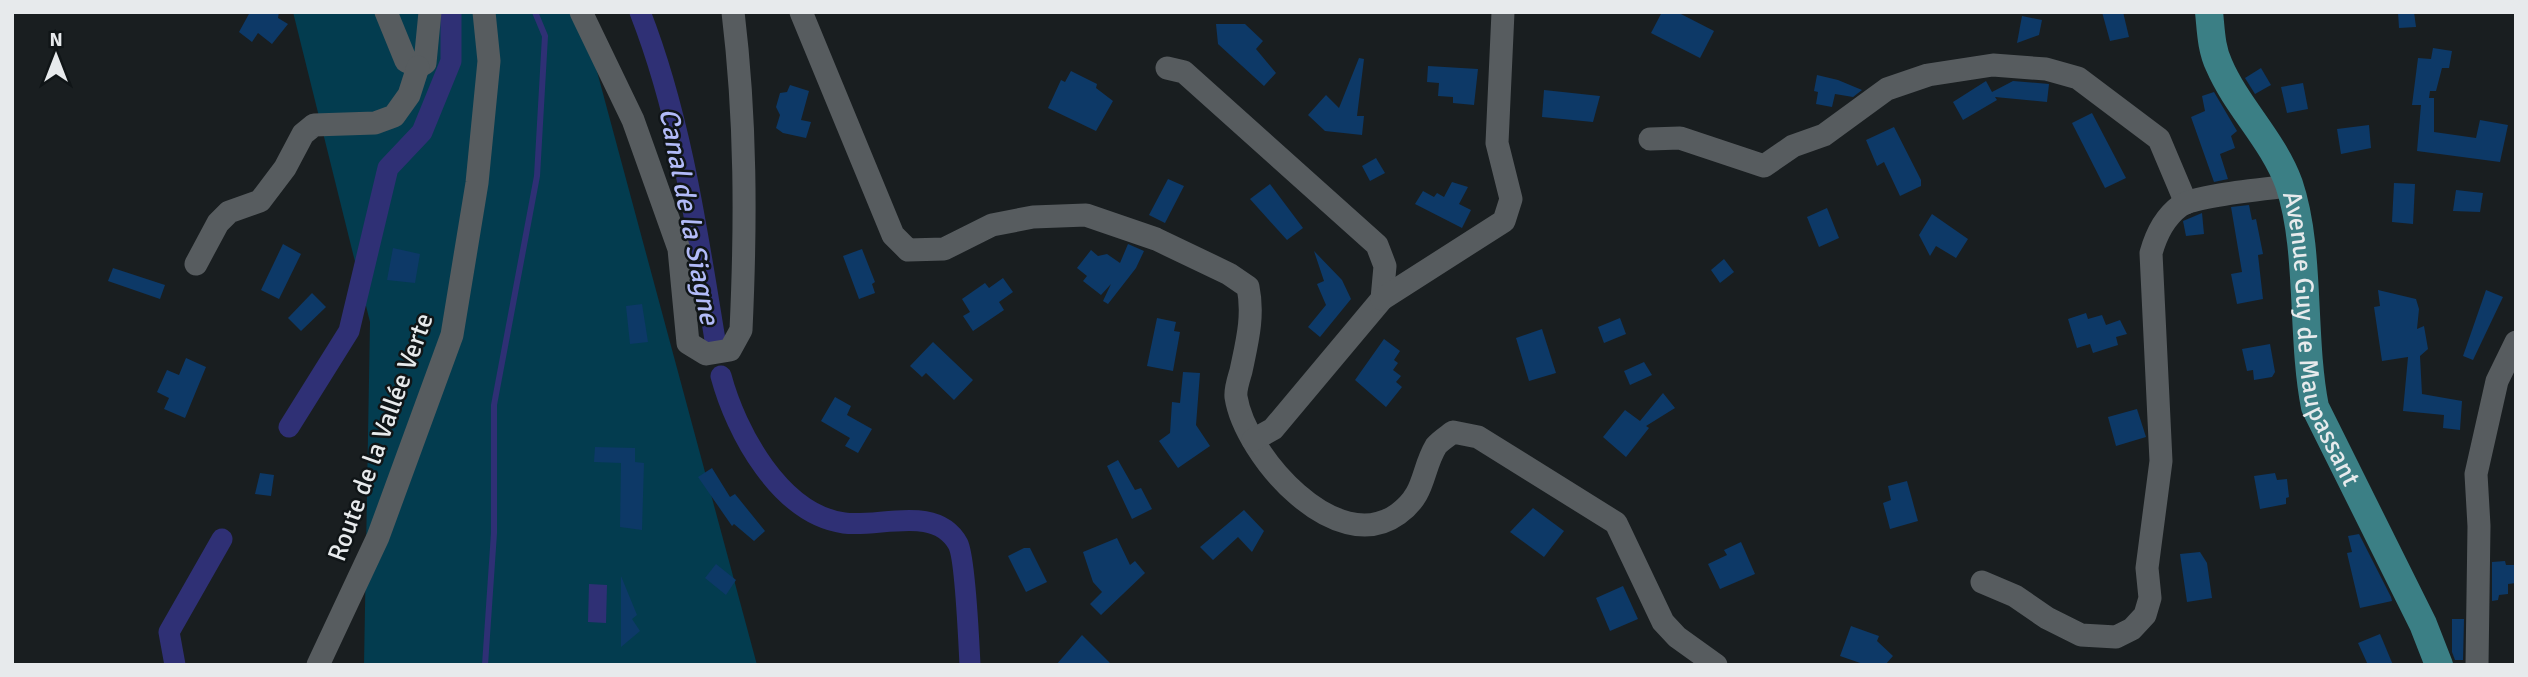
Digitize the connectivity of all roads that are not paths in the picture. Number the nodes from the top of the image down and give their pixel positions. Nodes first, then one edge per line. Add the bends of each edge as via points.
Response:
1 (386, 12) edge
2 (430, 12) edge
3 (484, 12) edge
4 (581, 12) edge
5 (733, 12) edge
6 (801, 12) edge
7 (1503, 12) edge
8 (2209, 12) edge
9 (418, 66) junction
10 (1167, 68) dead end
11 (1650, 139) dead end
12 (2289, 186) junction
13 (2186, 203) junction
14 (195, 264) dead end
15 (1382, 299) junction
16 (2516, 342) edge
17 (1253, 440) junction
18 (1982, 582) dead end
19 (318, 665) edge
20 (1716, 665) edge
21 (2439, 665) edge
22 (2477, 665) edge

1 - 9 street via 406,61
2 - 9 street via 425,63
3 - 19 street, Route de la Vallée Verte via 489,61 477,183 452,335 379,537
4 - 5 street via 633,120 679,249 688,342 706,354 730,350 741,330 746,179
6 - 17 street via 893,235 908,250 944,249 992,225 1033,217 1086,215 1156,239 1248,287 1253,310 1236,396
7 - 15 street via 1497,143 1511,199 1504,221
8 - 12 main road, Avenue Guy de Maupassant via 2218,63 2278,159
9 - 14 street via 409,94 394,116 375,123 314,125 303,134 260,201 229,212
10 - 15 street via 1184,72 1377,245 1385,266
11 - 13 street via 1680,138 1763,166 1793,146 1824,135 1887,89 1928,75 1993,65 2046,69 2078,78 2159,139
12 - 13 street
12 - 21 main road, Avenue Guy de Maupassant via 2315,407
13 - 18 street via 2169,216 2151,253 2161,461 2145,615 2116,637 2081,635
15 - 17 street via 1273,429
16 - 22 street via 2497,381 2476,474
17 - 20 street via 1294,492 1336,521 1364,527 1397,515 1417,497 1437,445 1453,432 1478,437 1616,523 1663,622

